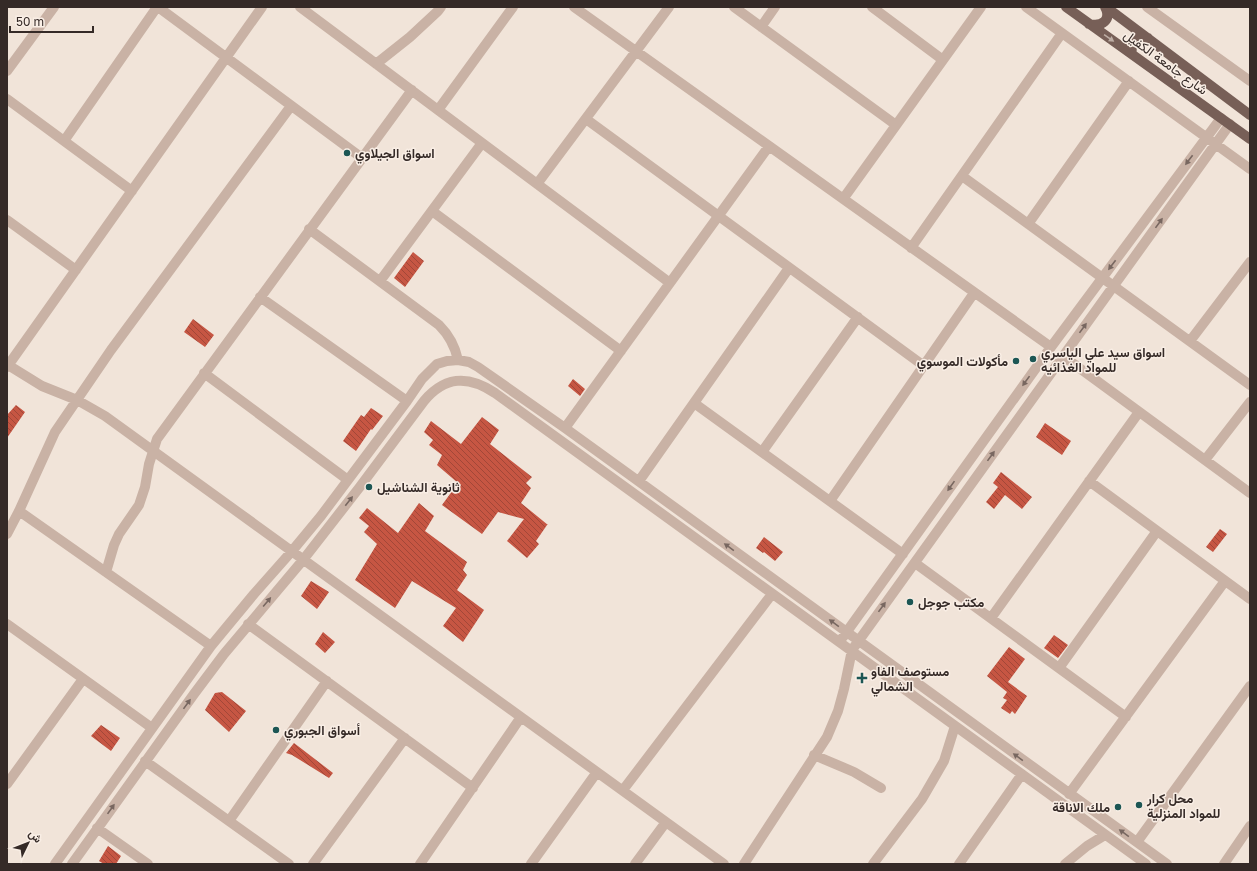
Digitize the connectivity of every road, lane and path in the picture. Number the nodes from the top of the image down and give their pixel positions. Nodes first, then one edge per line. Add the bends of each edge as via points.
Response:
1 (54, 7) edge
2 (158, 7) edge
3 (262, 7) edge
4 (300, 7) edge
5 (440, 7) edge
6 (514, 7) edge
7 (574, 7) edge
8 (669, 7) edge
9 (734, 7) edge
10 (775, 7) edge
11 (872, 7) edge
12 (981, 7) edge
13 (1026, 7) edge
14 (1066, 7) edge
15 (1105, 7) edge
16 (1147, 7) edge
17 (1090, 24) junction
18 (761, 27) junction
19 (1062, 33) junction
20 (1148, 38) junction
21 (637, 52) junction
22 (1132, 54) junction
23 (227, 58) junction
24 (943, 60) junction
25 (376, 64) junction
26 (7, 71) edge
27 (1129, 81) junction
28 (1250, 81) edge
29 (412, 90) junction
30 (7, 99) edge
31 (291, 106) junction
32 (438, 110) junction
33 (1250, 115) edge
34 (586, 118) junction
35 (1221, 118) junction
36 (1230, 124) junction
37 (896, 125) junction
38 (1206, 137) junction
39 (1250, 139) edge
40 (64, 141) junction
41 (482, 143) junction
42 (1216, 144) junction
43 (769, 146) junction
44 (362, 158) junction
45 (1250, 169) edge
46 (962, 176) junction
47 (538, 184) junction
48 (132, 191) junction
49 (843, 199) junction
50 (432, 211) junction
51 (718, 216) junction
52 (7, 220) edge
53 (1028, 224) junction
54 (310, 230) junction
55 (911, 248) junction
56 (1250, 262) edge
57 (789, 268) junction
58 (76, 270) junction
59 (1102, 278) junction
60 (380, 281) junction
61 (670, 283) junction
62 (1114, 286) junction
63 (974, 293) junction
64 (260, 297) junction
65 (858, 318) junction
66 (1190, 341) junction
67 (1050, 347) junction
68 (620, 351) junction
69 (1063, 356) junction
70 (458, 360) junction
71 (8, 366) edge
72 (924, 366) junction
73 (204, 373) junction
74 (1250, 385) edge
75 (77, 400) junction
76 (407, 401) junction
77 (1250, 402) edge
78 (694, 403) junction
79 (1139, 412) junction
80 (566, 428) junction
81 (153, 451) junction
82 (762, 452) junction
83 (1205, 460) junction
84 (348, 480) junction
85 (639, 481) junction
86 (1089, 481) junction
87 (1250, 493) edge
88 (830, 501) junction
89 (19, 511) junction
90 (1157, 531) junction
91 (7, 534) edge
92 (292, 551) junction
93 (903, 554) junction
94 (303, 560) junction
95 (915, 563) junction
96 (106, 572) junction
97 (1225, 580) junction
98 (772, 594) junction
99 (1250, 599) edge
100 (991, 618) junction
101 (248, 624) junction
102 (9, 629) edge
103 (846, 632) junction
104 (858, 641) junction
105 (839, 642) junction
106 (211, 646) junction
107 (852, 650) junction
108 (1059, 668) junction
109 (83, 679) junction
110 (326, 681) junction
111 (1250, 686) edge
112 (1246, 699) edge
113 (521, 717) junction
114 (1126, 717) junction
115 (955, 726) junction
116 (152, 728) junction
117 (405, 738) junction
118 (814, 755) junction
119 (145, 761) junction
120 (597, 772) junction
121 (1022, 774) junction
122 (7, 784) edge
123 (473, 788) junction
124 (881, 788) dead end
125 (623, 790) junction
126 (1069, 794) junction
127 (229, 821) junction
128 (666, 822) junction
129 (1250, 826) edge
130 (97, 828) junction
131 (1105, 835) junction
132 (1137, 842) junction
133 (55, 864) edge
134 (72, 864) edge
135 (148, 864) edge
136 (289, 864) edge
137 (314, 864) edge
138 (420, 864) edge
139 (531, 864) edge
140 (635, 864) edge
141 (724, 864) edge
142 (744, 864) edge
143 (873, 864) edge
144 (959, 864) edge
145 (1065, 864) edge
146 (1146, 864) edge
147 (1167, 864) edge
148 (1224, 864) edge

1 - 26 street
2 - 23 street
2 - 40 street
3 - 23 street
4 - 25 street
5 - 25 street via 410,37
6 - 32 street
7 - 21 street
8 - 21 street
9 - 18 street
10 - 18 street
11 - 24 street
12 - 24 street
13 - 19 street
14 - 17 main road, شارع جامعة الكفيل
15 - 17 main road via 1107,19 1096,26
15 - 20 main road, شارع جامعة الكفيل
16 - 28 street
17 -> 22 main road, شارع جامعة الكفيل
18 - 37 street
19 - 27 street
19 - 46 street
20 - 22 main road via 1138,38 1131,50
20 - 33 main road, شارع جامعة الكفيل
21 - 34 street
21 - 43 street
22 - 35 main road, شارع جامعة الكفيل
23 - 31 street
23 - 48 street
24 - 37 street
25 - 29 street
27 - 38 street
27 - 53 street
29 - 32 street
29 - 44 street
30 - 40 street
31 - 44 street
31 - 75 street
32 - 41 street
34 - 47 street
34 - 51 street
35 - 36 main road, شارع جامعة الكفيل
35 - 38 street
36 - 39 main road, شارع جامعة الكفيل
36 - 42 street
37 - 49 street
38 - 42 street
38 -> 59 street
40 - 48 street
41 - 47 street
41 - 50 street
42 - 45 street
62 -> 42 street
43 - 49 street
43 - 51 street
44 - 54 street
46 - 53 street
46 - 55 street
47 - 61 street
48 - 58 street
49 - 55 street
50 - 60 street
50 - 68 street
51 - 57 street
51 - 61 street
52 - 58 street
53 - 59 street
54 - 60 street
54 - 64 street
55 - 63 street
56 - 66 street
57 - 65 street
57 - 78 street
58 - 71 street
59 - 62 street
59 - 67 street
60 - 70 street via 446,332 456,350
61 - 68 street
62 - 66 street
69 -> 62 street
63 - 67 street
63 - 72 street
64 - 73 street
64 - 76 street
65 - 72 street
65 - 82 street
66 - 74 street
67 -> 93 street
68 - 80 street
69 - 79 street
95 -> 69 street
70 - 76 street via 437,364 422,379
70 - 80 street via 478,367
71 - 75 street via 42,386
72 - 88 street
73 - 81 street via 157,439
73 - 84 street
75 - 81 street via 105,416
75 - 89 street via 55,432
76 - 84 street
77 - 83 street
78 - 82 street
78 - 85 street
79 - 83 street
79 - 86 street
80 - 85 street
81 - 92 street
81 - 96 street via 139,505 119,534
82 - 88 street
83 - 87 street
84 - 92 street
103 -> 85 street
86 - 90 street
86 - 100 street
88 - 93 street
89 - 91 street
89 - 96 street
90 - 97 street
90 - 108 street
92 - 94 street
92 - 106 street
93 - 103 street
94 -> 98 street via 431,392 452,381 463,380 475,382 490,390
101 -> 94 street
94 - 113 street
95 - 100 street
104 -> 95 street
96 - 106 street
97 - 99 street
97 - 114 street
98 - 105 street
98 - 125 street
100 - 108 street
101 - 110 street
119 -> 101 street
102 - 109 street
103 - 104 street
103 - 105 street
104 - 107 street
126 -> 104 street
105 - 107 street
106 - 116 street
107 - 115 street
107 - 118 street via 838,711 827,737
108 - 114 street
109 - 116 street
109 - 122 street
110 - 117 street
110 - 127 street
111 - 112 street
112 - 132 street
113 - 120 street
113 - 123 street
114 - 126 street
115 - 121 street
115 - 143 street via 944,761 922,799
116 - 133 street
117 - 123 street
117 - 137 street
118 - 124 street via 854,772
118 - 142 street
119 - 127 street
130 -> 119 street
120 - 125 street
120 - 139 street
121 - 131 street
121 - 144 street
123 - 138 street
125 - 128 street
132 -> 126 street
127 - 136 street
128 - 140 street
128 - 141 street
129 - 148 street
130 - 134 street
130 - 135 street
131 - 145 street
131 - 146 street
132 - 147 street

